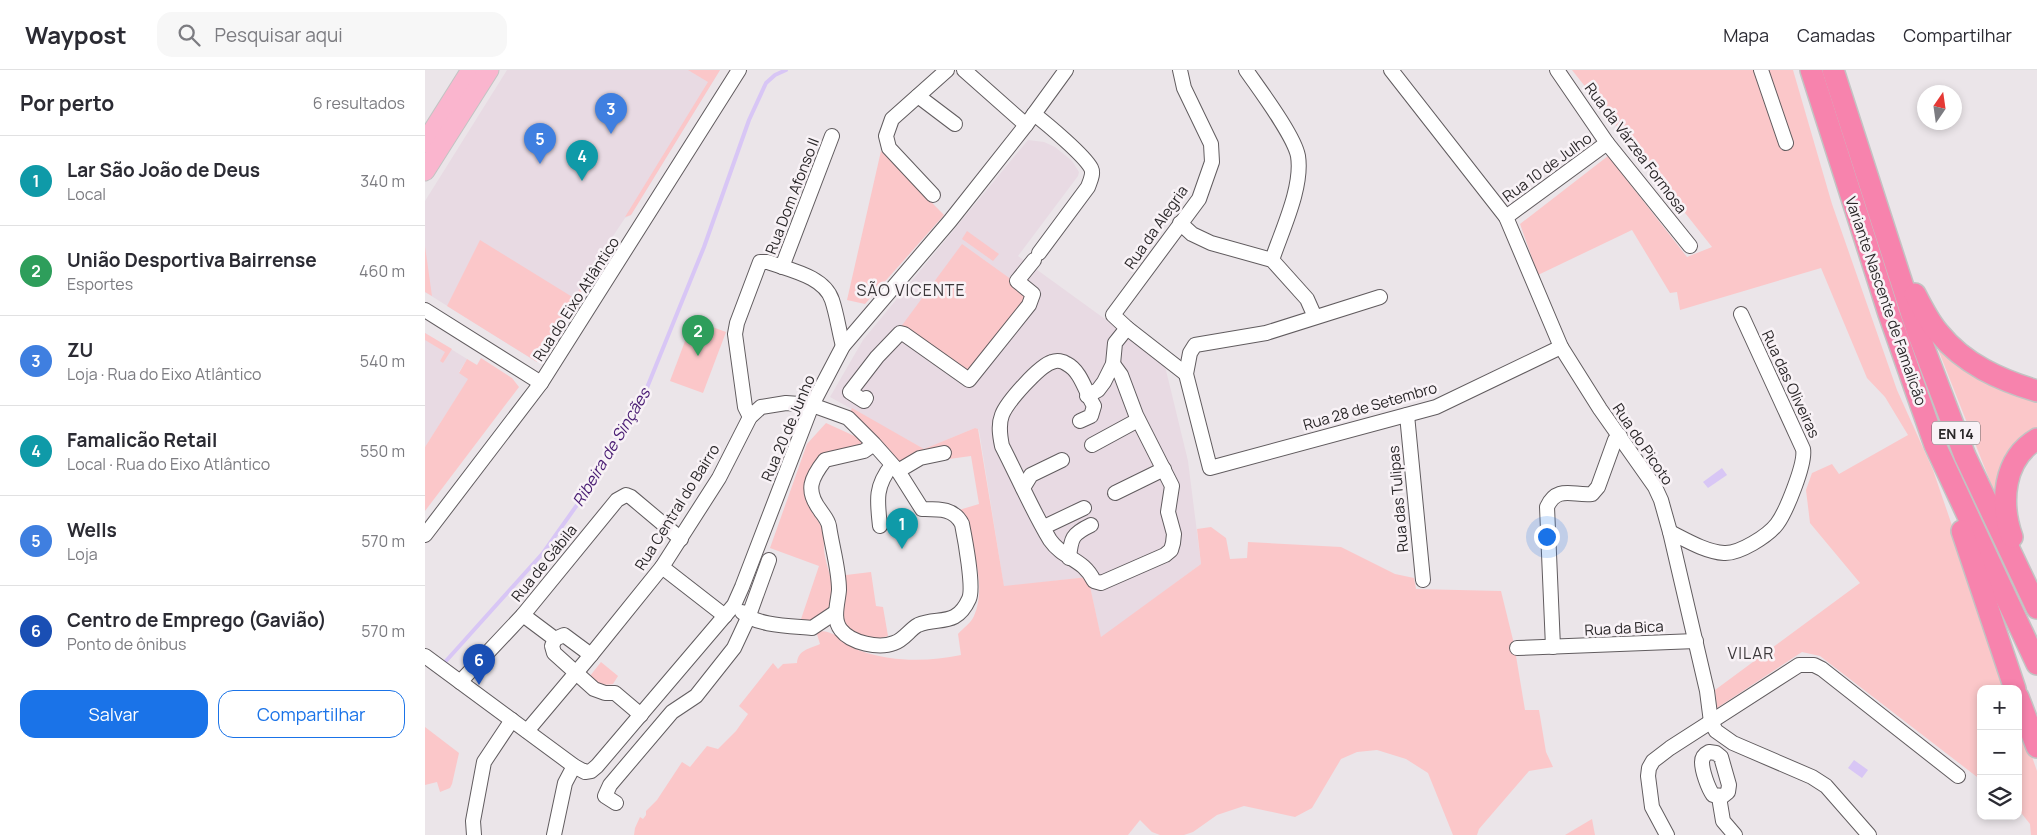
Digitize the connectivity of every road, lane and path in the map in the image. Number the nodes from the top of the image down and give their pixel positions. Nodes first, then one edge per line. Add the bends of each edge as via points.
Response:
1 (471, 70) edge
2 (489, 70) edge
3 (739, 70) edge
4 (947, 70) edge
5 (964, 70) edge
6 (1066, 70) edge
7 (1180, 70) edge
8 (1246, 70) edge
9 (1391, 70) edge
10 (1557, 70) edge
11 (1761, 70) edge
12 (1811, 70) edge
13 (1833, 70) edge
14 (918, 96) junction
15 (1035, 114) junction
16 (955, 124) dead end
17 (1026, 125) junction
18 (832, 136) dead end
19 (425, 143) edge
20 (1607, 143) junction
21 (1786, 144) dead end
22 (425, 171) edge
23 (933, 195) dead end
24 (1506, 218) junction
25 (1180, 223) junction
26 (1691, 246) dead end
27 (1893, 256) junction
28 (1272, 260) junction
29 (782, 267) junction
30 (1380, 297) dead end
31 (425, 310) edge
32 (1741, 314) dead end
33 (1315, 317) junction
34 (1127, 328) junction
35 (843, 346) junction
36 (1561, 347) junction
37 (1113, 364) junction
38 (1186, 374) junction
39 (541, 383) junction
40 (2037, 391) edge
41 (1087, 396) junction
42 (866, 398) dead end
43 (812, 405) junction
44 (1407, 415) junction
45 (750, 417) junction
46 (1138, 420) junction
47 (1080, 421) dead end
48 (1620, 436) junction
49 (2037, 439) edge
50 (874, 444) junction
51 (1092, 445) dead end
52 (1935, 445) junction
53 (944, 453) dead end
54 (1062, 460) dead end
55 (895, 468) junction
56 (1163, 469) junction
57 (1023, 488) junction
58 (1115, 493) dead end
59 (1084, 508) dead end
60 (1091, 525) dead end
61 (880, 526) dead end
62 (1044, 527) junction
63 (1670, 532) junction
64 (425, 535) edge
65 (681, 539) junction
66 (1069, 558) junction
67 (769, 560) dead end
68 (662, 567) junction
69 (1423, 580) dead end
70 (2036, 606) edge
71 (730, 611) junction
72 (836, 612) junction
73 (523, 615) junction
74 (748, 618) junction
75 (555, 639) junction
76 (1696, 641) junction
77 (1553, 647) junction
78 (1517, 648) dead end
79 (591, 655) junction
80 (425, 656) edge
81 (2037, 664) edge
82 (577, 672) junction
83 (460, 682) junction
84 (2014, 685) edge
85 (2022, 707) edge
86 (641, 715) junction
87 (512, 720) junction
88 (1711, 722) junction
89 (527, 731) junction
90 (2037, 748) edge
91 (574, 766) junction
92 (1958, 776) dead end
93 (1719, 797) dead end
94 (617, 803) dead end
95 (474, 835) edge
96 (554, 835) edge
97 (1667, 835) edge
98 (1735, 835) edge
99 (1869, 835) edge

1 - 19 main road
2 - 22 main road
3 - 39 street, Rua do Eixo Atlântico
4 - 14 street
5 - 17 street
6 - 15 street, Rua 20 de Junho
7 - 25 street, Rua da Alegria via 1184,88 1211,144 1212,162 1199,199
8 - 28 street via 1298,154 1298,180
9 - 24 street, Rua do Picoto
10 - 20 street, Rua da Várzea Formosa
11 - 21 street
12 - 52 highway, Variante Nascente de Famalicão / EN 14 via 1889,314
13 - 27 highway, Variante Nascente de Famalicão / EN 14
14 - 16 street
14 - 23 street via 892,119 886,136 889,148
15 - 17 street, Rua 20 de Junho
15 - 42 street via 1083,160 1091,169 1092,177 1088,187 1017,281 1033,294 1029,305 969,380 900,333 850,392 864,401
17 - 35 street, Rua 20 de Junho via 950,221
18 - 29 street, Rua Dom Afonso II
20 - 24 street, Rua 10 de Julho
20 - 26 street, Rua da Várzea Formosa
24 - 36 street, Rua do Picoto
25 - 28 street via 1192,234 1211,243
25 - 34 street, Rua da Alegria via 1113,315
27 - 40 highway via 1938,333 1953,348 1988,372
27 - 70 highway, Variante Nascente de Famalicão / EN 14 via 1965,456
28 - 33 street via 1307,299
29 - 35 street via 813,279 828,291
29 - 45 street via 760,262 737,322 735,343 745,406
30 - 33 street
31 - 39 street
32 - 63 street, Rua das Oliveiras via 1803,449 1803,464 1777,524 1743,549 1733,553 1713,551
33 - 38 street via 1266,333 1195,345
34 - 37 street via 1115,343
34 - 38 street
35 - 43 street, Rua 20 de Junho
36 - 44 street, Rua 28 de Setembro via 1436,407
36 - 48 street, Rua do Picoto via 1595,403
37 - 41 street via 1098,390
37 - 46 street via 1121,375
38 - 44 street, Rua 28 de Setembro via 1210,468
39 - 64 street, Rua do Eixo Atlântico
41 - 47 street via 1094,406 1093,413
41 - 57 street via 1077,372 1056,361 1046,365 1008,404 1000,421 1000,437
43 - 45 street via 786,404 761,408
43 - 50 street via 848,418
43 - 71 street, Rua 20 de Junho via 742,588
44 - 69 street, Rua das Tulipas
45 - 65 street, Rua Central do Bairro via 719,478
46 - 51 street
46 - 56 street
48 - 63 street, Rua do Picoto via 1655,487
48 - 77 street via 1615,440 1598,487 1592,494 1557,494 1547,506
49 - 70 highway via 2028,444 2017,458 2005,487 2009,530
50 - 55 street
50 - 72 street via 864,451 825,460 812,478 812,495 829,521 839,588
52 - 81 highway, Variante Nascente de Famalicão / EN 14
52 - 84 highway
53 - 55 street
54 - 57 street via 1031,475
55 - 61 street via 883,478 879,487
55 - 72 street via 922,509 939,509 959,517 964,533 970,597 966,606 953,617 919,625 894,644 858,642 848,637 840,629
56 - 58 street
56 - 66 street via 1173,492 1168,512 1173,534 1171,550 1101,582 1094,581 1085,566
57 - 62 street
59 - 62 street
60 - 66 street via 1073,537
62 - 66 street via 1051,541
63 - 76 street, Rua do Picoto
65 - 68 street, Rua Central do Bairro
65 - 73 street, Rua de Gábila via 631,497 622,497
67 - 74 street
68 - 71 street
68 - 79 street, Rua Central do Bairro
71 - 74 street
71 - 86 street, Rua 20 de Junho
72 - 74 street via 812,628
73 - 75 street
73 - 83 street, Rua de Gábila
74 - 94 street via 734,648 696,696 672,712 610,786 605,796
75 - 79 street via 567,636
75 - 82 street via 554,653
76 - 77 street, Rua da Bica
76 - 88 street, Rua do Picoto
77 - 78 street, Rua da Bica
79 - 82 street, Rua Central do Bairro
80 - 83 street
82 - 86 street via 594,689 615,693
82 - 89 street, Rua Central do Bairro
83 - 87 street
85 - 90 highway
86 - 91 street, Rua 20 de Junho via 591,771 585,772
87 - 89 street
87 - 95 street via 484,762 473,821
88 - 92 street via 1799,665 1814,665
88 - 97 street via 1659,756 1649,768 1652,807
88 - 99 street via 1724,738 1826,786
89 - 91 street
91 - 96 street via 565,783
93 - 98 street via 1723,821

